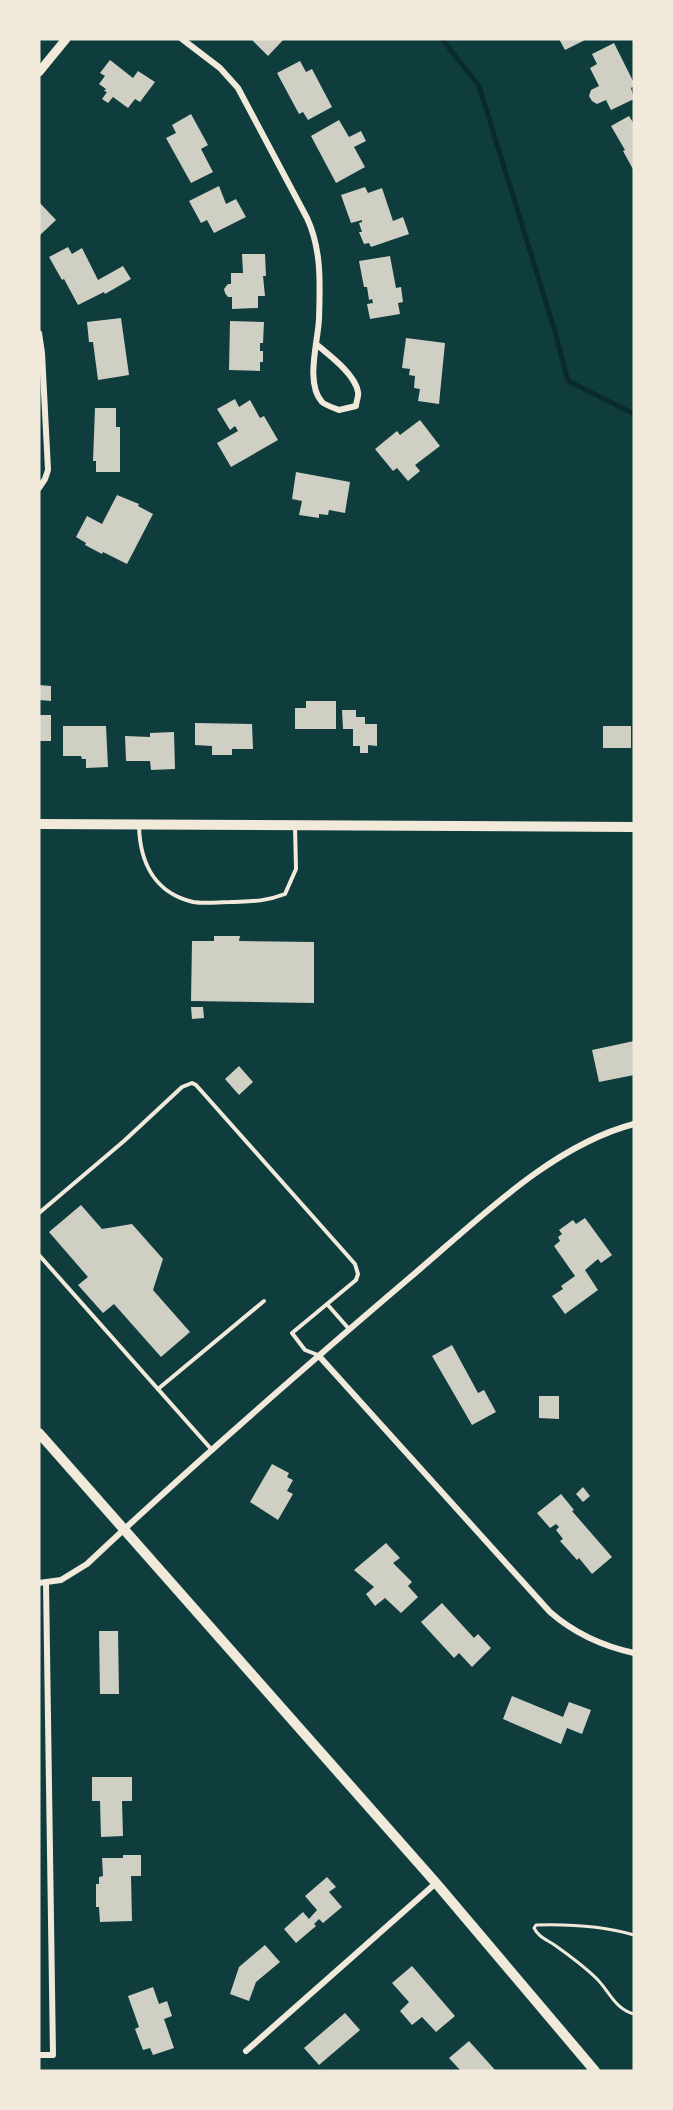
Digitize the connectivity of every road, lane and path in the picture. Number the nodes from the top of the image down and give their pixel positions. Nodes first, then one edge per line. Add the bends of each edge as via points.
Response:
1 (66, 39) edge
2 (182, 39) edge
3 (39, 72) edge
4 (39, 333) edge
5 (316, 344) junction
6 (39, 488) edge
7 (39, 824) edge
8 (139, 825) junction
9 (295, 826) junction
10 (634, 827) edge
11 (634, 1124) edge
12 (39, 1213) edge
13 (39, 1255) edge
14 (264, 1301) dead end
15 (327, 1304) junction
16 (349, 1329) junction
17 (319, 1356) junction
18 (158, 1389) junction
19 (39, 1433) edge
20 (212, 1450) junction
21 (124, 1529) junction
22 (43, 1583) edge
23 (634, 1653) edge
24 (436, 1883) junction
25 (634, 1935) edge
26 (634, 2014) edge
27 (246, 2051) dead end
28 (39, 2055) edge
29 (595, 2071) edge

1 - 3 street
2 - 5 street via 220,68 238,88 311,225 319,256
4 - 6 street via 48,470
5 - 5 street via 312,369 322,402 339,410 356,406 358,392 351,379
7 - 8 main road
8 - 9 main road
8 - 9 lane via 140,846 149,871 168,892 195,902 266,901 285,894 296,869
9 - 10 main road
11 - 16 street via 591,1140 551,1163
12 - 15 lane via 182,1087 192,1083 355,1264 356,1280
13 - 18 lane
14 - 18 lane
15 - 16 lane
15 - 17 lane via 292,1333 305,1350
16 - 17 street
17 - 20 street
17 - 23 street via 550,1611 590,1639
18 - 20 lane
19 - 21 main road
20 - 21 street
21 - 22 street via 87,1564 61,1580
21 - 24 main road
22 - 28 street via 53,2055
24 - 27 street
24 - 29 main road
25 - 26 path via 550,1924 534,1928 537,1935 597,1979 616,2004

